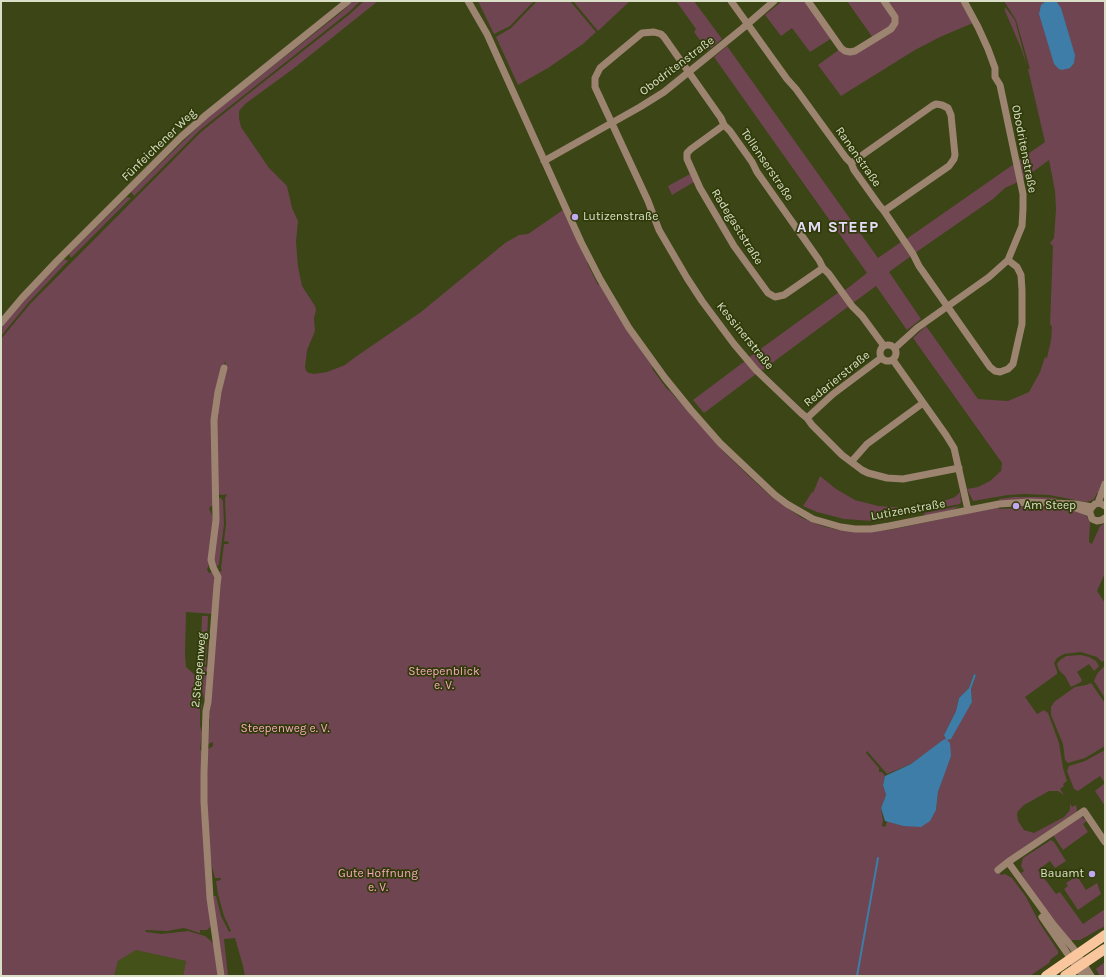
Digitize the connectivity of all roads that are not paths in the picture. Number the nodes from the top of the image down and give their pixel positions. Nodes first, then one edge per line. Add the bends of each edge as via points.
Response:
1 (348, 1) edge
2 (468, 1) edge
3 (731, 1) edge
4 (774, 1) edge
5 (808, 1) edge
6 (884, 1) edge
7 (964, 1) edge
8 (747, 24) junction
9 (689, 73) junction
10 (612, 123) junction
11 (724, 125) junction
12 (544, 161) junction
13 (851, 163) junction
14 (884, 211) junction
15 (1008, 260) junction
16 (823, 268) junction
17 (947, 306) junction
18 (1, 323) edge
19 (884, 346) junction
20 (895, 348) junction
21 (881, 358) junction
22 (893, 360) junction
23 (224, 368) dead end
24 (923, 403) junction
25 (807, 418) junction
26 (852, 462) junction
27 (959, 468) junction
28 (1105, 484) edge
29 (1099, 506) edge
30 (968, 510) junction
31 (1105, 518) edge
32 (1105, 842) edge
33 (1008, 862) junction
34 (998, 870) dead end
35 (1026, 889) junction
36 (1105, 935) edge
37 (1105, 949) edge
38 (1074, 957) junction
39 (1081, 969) edge
40 (221, 976) edge
41 (1046, 976) edge
42 (1065, 976) edge
43 (1091, 976) edge

1 - 18 street, Fünfeichener Weg via 181,137 52,266
2 - 12 street, Lutizenstraße via 487,34
3 - 8 street, Ranenstraße
4 - 8 street, Obodritenstraße
5 - 6 street via 841,48 850,52 892,29 895,17
7 - 15 street, Obodritenstraße via 978,26 995,68 1021,186 1022,226
8 - 9 street, Obodritenstraße
8 - 13 street, Ranenstraße
9 - 10 street, Obodritenstraße via 654,99
9 - 10 street, Tollenserstraße via 661,34 649,31 642,33 596,74 595,87
9 - 11 street, Tollenserstraße
10 - 12 street, Obodritenstraße
10 - 25 street, Kessinerstraße via 659,230 690,284 756,370
11 - 16 street, Tollenserstraße
11 - 16 street, Radegaststraße via 691,149 687,159 707,201 734,246 768,293 775,297 784,295
12 - 30 street, Lutizenstraße via 591,261 640,344 670,385 713,435 775,495 813,519 855,529 890,526
13 - 14 street, Ranenstraße
13 - 14 street via 932,106 936,104 948,108 955,155 952,162
14 - 17 street, Ranenstraße
15 - 17 street, Obodritenstraße via 989,277
15 - 17 street, Ranenstraße via 1017,267 1022,278 1022,324 1014,361 1010,368 1000,372 990,367
16 - 19 street, Tollenserstraße
17 - 20 street, Obodritenstraße
19 - 20 street
19 - 21 street via 880,350
20 - 22 street via 896,356
21 - 22 street via 888,362
21 - 25 street, Redarierstraße via 832,394
22 - 24 street
23 - 40 street, 2.Steepenweg via 214,420 216,520 212,560 218,585 206,711 204,774 210,896
24 - 26 street via 867,444
24 - 27 street via 954,448
25 - 26 street, Kessinerstraße
26 - 27 street, Kessinerstraße via 868,473 895,479
27 - 30 street
28 - 29 street
29 - 30 street, Lutizenstraße via 1020,502
29 - 31 street, Lutizenstraße via 1092,519 1097,521
32 - 33 street via 1084,811
33 - 34 street
33 - 35 street
35 - 38 street
35 - 38 street via 1041,915
36 - 38 main road
37 - 39 main road
38 - 39 street
38 - 41 main road
39 - 42 main road
39 - 43 street

